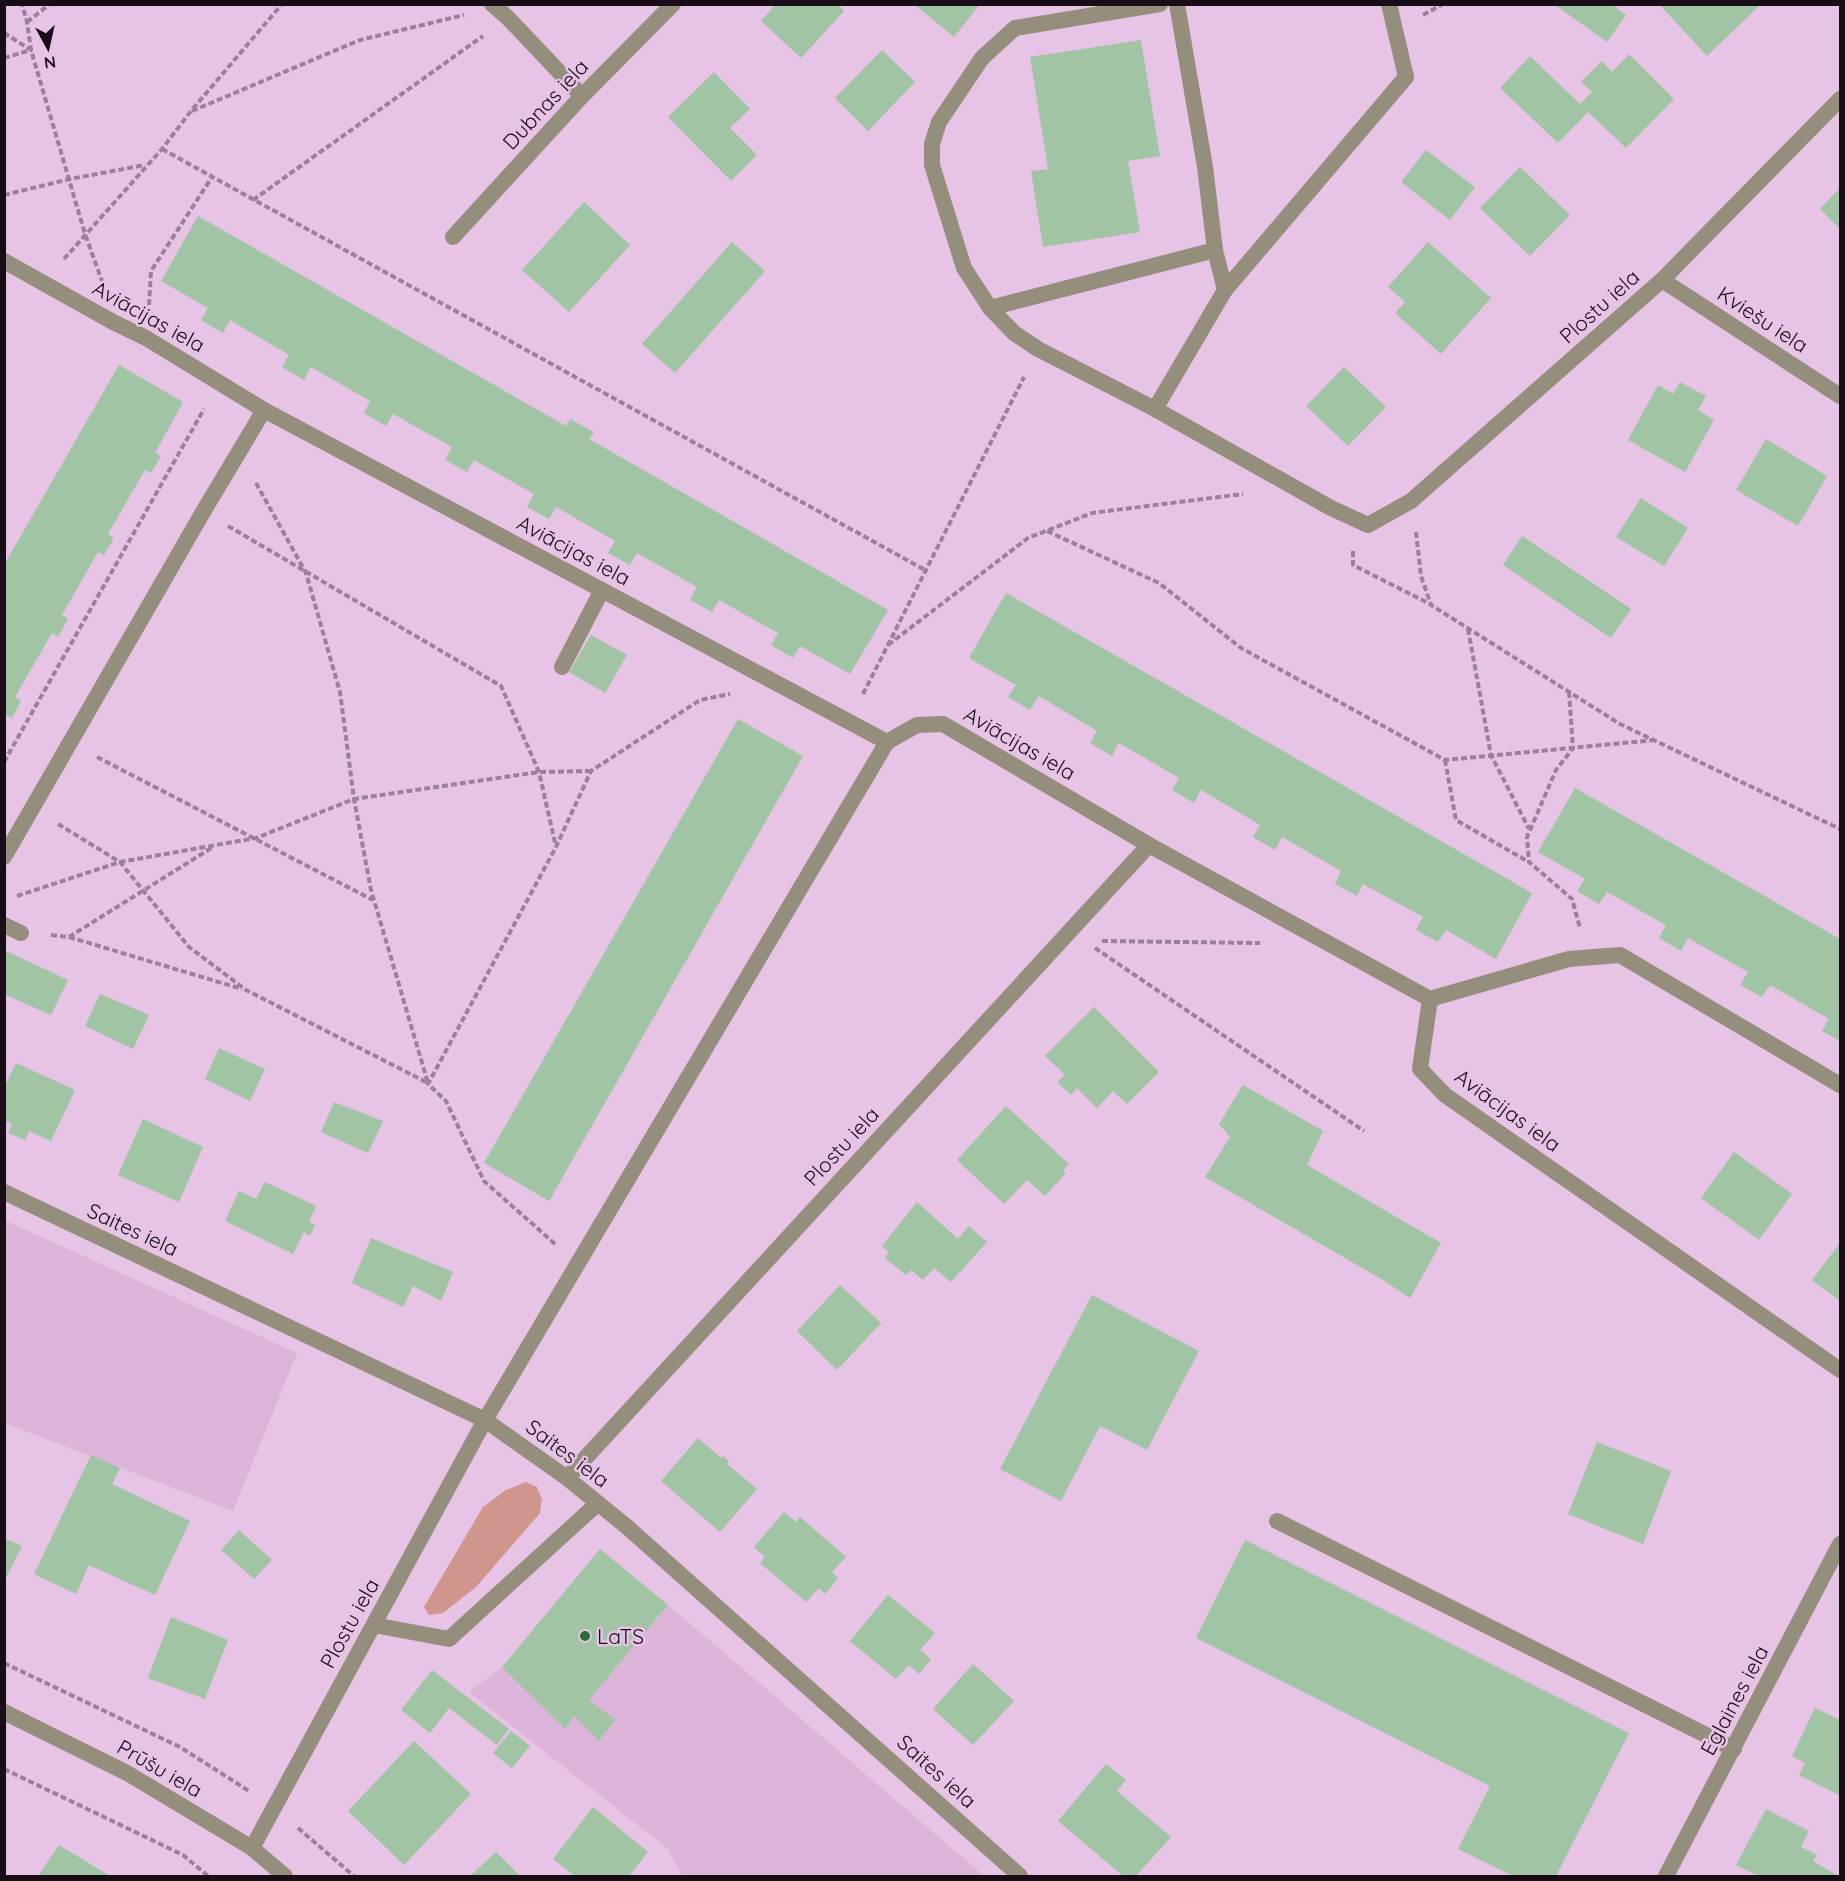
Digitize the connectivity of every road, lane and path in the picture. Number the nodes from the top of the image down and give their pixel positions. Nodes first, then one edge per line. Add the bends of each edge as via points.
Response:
1 (22, 4) edge
2 (50, 4) edge
3 (282, 4) edge
4 (673, 4) edge
5 (1160, 4) edge
6 (1177, 4) edge
7 (1389, 4) edge
8 (501, 9) edge
9 (27, 22) junction
10 (4, 33) edge
11 (31, 50) junction
12 (4, 58) edge
13 (582, 96) junction
14 (1840, 99) edge
15 (190, 111) junction
16 (162, 149) junction
17 (146, 165) junction
18 (212, 177) junction
19 (70, 179) junction
20 (4, 195) edge
21 (253, 200) junction
22 (85, 234) junction
23 (453, 237) dead end
24 (1215, 250) junction
25 (4, 261) edge
26 (1662, 280) junction
27 (43, 283) junction
28 (1225, 290) junction
29 (990, 308) junction
30 (113, 322) junction
31 (146, 338) junction
32 (1038, 349) junction
33 (219, 382) junction
34 (1840, 396) edge
35 (1155, 409) junction
36 (264, 410) junction
37 (242, 445) junction
38 (1247, 494) dead end
39 (1411, 501) junction
40 (203, 512) junction
41 (1351, 518) junction
42 (1047, 531) junction
43 (925, 570) junction
44 (306, 573) junction
45 (602, 590) junction
46 (1431, 605) junction
47 (1468, 628) junction
48 (887, 646) junction
49 (562, 667) dead end
50 (777, 683) junction
51 (1568, 692) junction
52 (848, 722) junction
53 (1655, 740) junction
54 (887, 742) junction
55 (71, 743) junction
56 (1573, 748) junction
57 (1491, 755) junction
58 (1445, 760) junction
59 (4, 762) edge
60 (591, 771) junction
61 (538, 772) junction
62 (354, 799) junction
63 (32, 808) junction
64 (1840, 829) edge
65 (1530, 830) junction
66 (256, 838) junction
67 (216, 845) junction
68 (1149, 845) junction
69 (556, 848) junction
70 (4, 857) edge
71 (120, 862) junction
72 (1529, 862) junction
73 (142, 890) junction
74 (15, 897) dead end
75 (373, 900) junction
76 (4, 925) edge
77 (21, 933) joint
78 (69, 937) junction
79 (1096, 941) dead end
80 (1271, 943) dead end
81 (1094, 947) dead end
82 (1588, 958) junction
83 (246, 990) junction
84 (1430, 999) junction
85 (428, 1084) junction
86 (1840, 1085) edge
87 (1364, 1131) dead end
88 (4, 1192) edge
89 (577, 1265) junction
90 (1840, 1370) edge
91 (485, 1420) junction
92 (567, 1478) junction
93 (597, 1504) junction
94 (1277, 1521) dead end
95 (1840, 1544) edge
96 (374, 1625) junction
97 (4, 1663) edge
98 (4, 1712) edge
99 (1734, 1749) junction
100 (4, 1769) edge
101 (274, 1808) junction
102 (252, 1848) junction
103 (208, 1876) edge
104 (285, 1876) edge
105 (354, 1876) edge
106 (1020, 1876) edge
107 (1666, 1876) edge

1 - 9 path
2 - 9 path
3 - 15 path
4 - 13 street, Dubnas iela
5 - 29 street via 1015,28 982,58 939,122 932,144 932,165 964,268
6 - 24 street
7 - 28 street via 1406,77
8 - 13 street
8 - 15 path via 360,40
8 - 21 path
9 - 11 path
10 - 11 path
11 - 12 path
11 - 19 path
13 - 23 street, Dubnas iela
14 - 26 street, Plostu iela
15 - 16 path
16 - 17 path
16 - 18 path
17 - 19 path
17 - 22 path
18 - 21 path
18 - 31 path via 151,272
19 - 20 path
19 - 22 path
21 - 43 path
22 - 27 path
22 - 30 path via 111,305
24 - 28 street
24 - 29 street
25 - 27 street, Aviācijas iela
26 - 34 street, Kviešu iela
26 - 39 street, Plostu iela
27 - 30 street, Aviācijas iela
28 - 35 street
29 - 32 street via 1014,333
30 - 31 street, Aviācijas iela
31 - 33 street, Aviācijas iela
32 - 35 street
32 - 43 path
33 - 36 street, Aviācijas iela
33 - 59 path
35 - 41 street
36 - 37 street
36 - 45 street, Aviācijas iela
37 - 40 street
37 - 44 path via 249,471
38 - 42 path via 1092,513
39 - 41 street, Plostu iela via 1368,525
39 - 46 path via 1421,576
40 - 44 path
40 - 55 street
41 - 46 path via 1353,565
42 - 48 path via 1028,538
42 - 58 path via 1159,583 1241,648
43 - 48 path
44 - 61 path via 501,686
44 - 62 path via 340,692
45 - 49 street
45 - 50 street, Aviācijas iela
46 - 47 path
47 - 51 path
47 - 57 path
48 - 52 path
50 - 52 street, Aviācijas iela
50 - 60 path via 700,700
51 - 53 path
51 - 56 path
52 - 54 street, Aviācijas iela
53 - 56 path
53 - 64 path
54 - 68 street, Aviācijas iela via 917,725 943,724
54 - 89 street, Plostu iela
55 - 63 street
55 - 66 path
56 - 57 path
56 - 65 path via 1556,770
57 - 58 path
57 - 65 path
58 - 72 path via 1456,820
60 - 61 path
60 - 69 path
61 - 62 path
61 - 69 path
62 - 66 path
62 - 75 path
63 - 70 street
63 - 71 path
65 - 72 path
66 - 67 path
66 - 75 path
67 - 71 path
67 - 73 path
68 - 84 street, Aviācijas iela
68 - 92 street, Plostu iela
69 - 85 path
71 - 73 path
71 - 74 path
72 - 82 path via 1572,899
73 - 78 path
73 - 83 path via 189,947
75 - 85 path
76 - 77 street
77 - 78 path
78 - 83 path
79 - 80 path
81 - 87 path
82 - 84 street via 1569,959
82 - 86 street via 1620,955
83 - 85 path
84 - 90 street, Aviācijas iela via 1420,1069 1445,1095
85 - 89 path via 446,1101 484,1180
88 - 91 street, Saites iela
89 - 91 street, Plostu iela
91 - 92 street, Saites iela
91 - 96 street, Plostu iela
92 - 93 street, Saites iela
93 - 96 street via 449,1640
93 - 106 street, Saites iela
94 - 99 street
95 - 99 street, Eglaines iela
96 - 101 street, Plostu iela
97 - 101 path via 180,1746
98 - 102 street, Prūšu iela via 127,1773
99 - 107 street, Eglaines iela
100 - 103 path via 183,1855
101 - 102 street, Plostu iela
101 - 105 path
102 - 104 street, Prūšu iela

